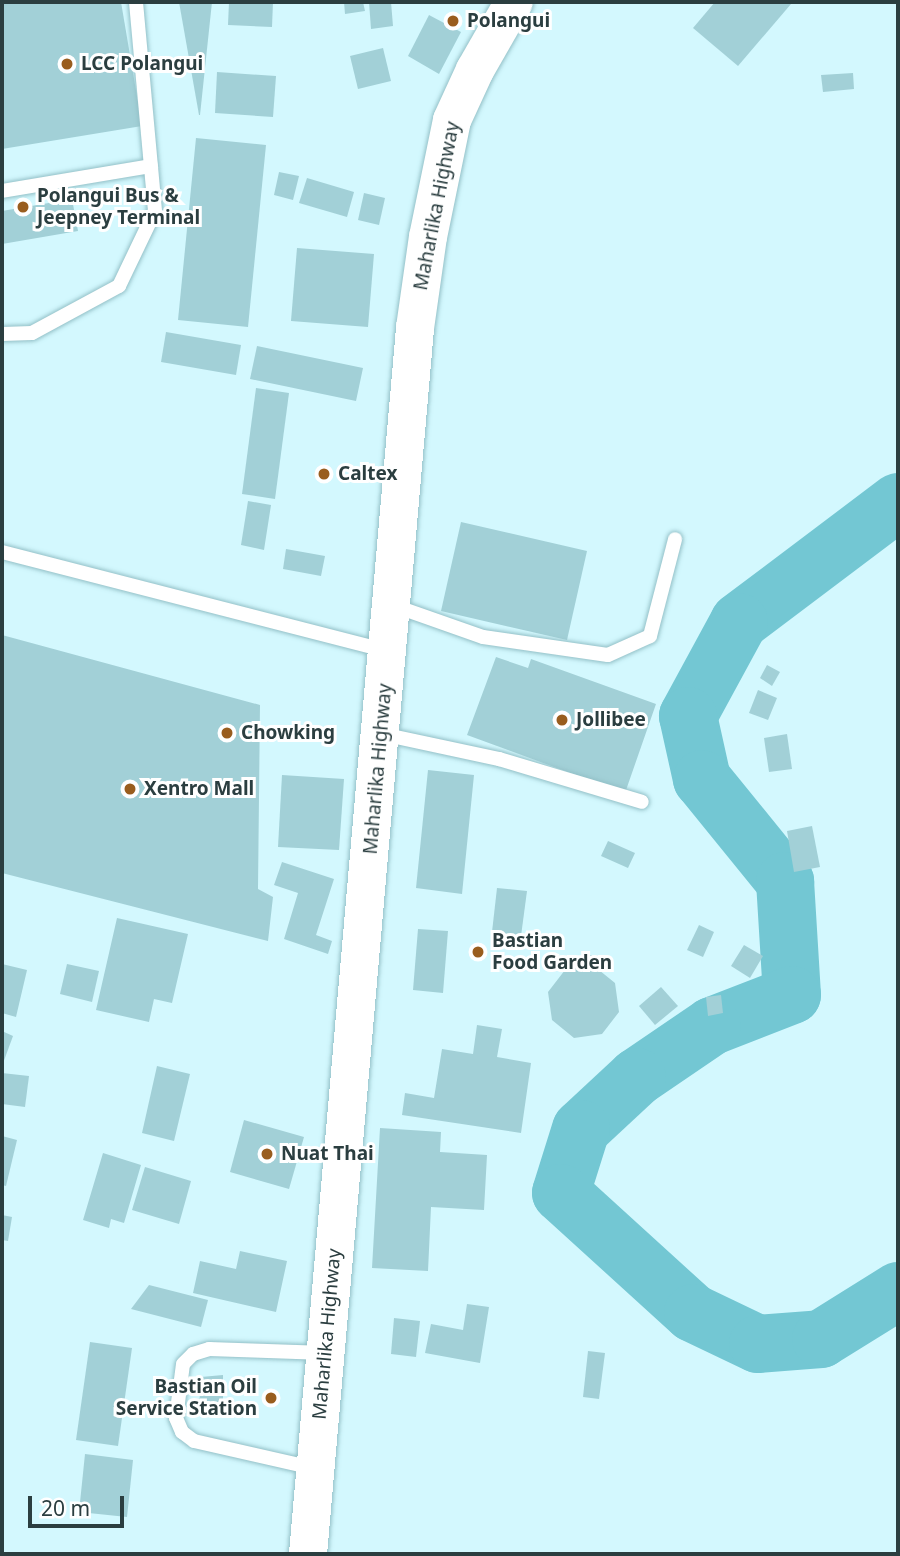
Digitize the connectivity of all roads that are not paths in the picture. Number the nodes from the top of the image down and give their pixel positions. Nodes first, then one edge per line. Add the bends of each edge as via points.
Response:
1 (136, 2) edge
2 (514, 2) edge
3 (151, 166) junction
4 (2, 191) edge
5 (2, 334) edge
6 (675, 538) dead end
7 (2, 552) edge
8 (391, 605) junction
9 (388, 651) junction
10 (382, 733) junction
11 (642, 802) dead end
12 (326, 1353) junction
13 (314, 1468) junction
14 (308, 1554) edge

1 - 3 lane
2 - 8 highway, Maharlika Highway via 452,120 428,237
3 - 4 lane
3 - 5 lane via 155,211 119,286 32,333
6 - 8 lane via 650,636 608,654 483,636
7 - 9 lane
8 - 9 highway, Maharlika Highway
9 - 10 highway, Maharlika Highway
10 - 11 lane via 499,759
10 - 12 highway, Maharlika Highway
12 - 13 highway, Maharlika Highway
12 - 13 lane via 209,1349 194,1354 183,1364 176,1418 182,1432 194,1441
13 - 14 highway, Maharlika Highway

